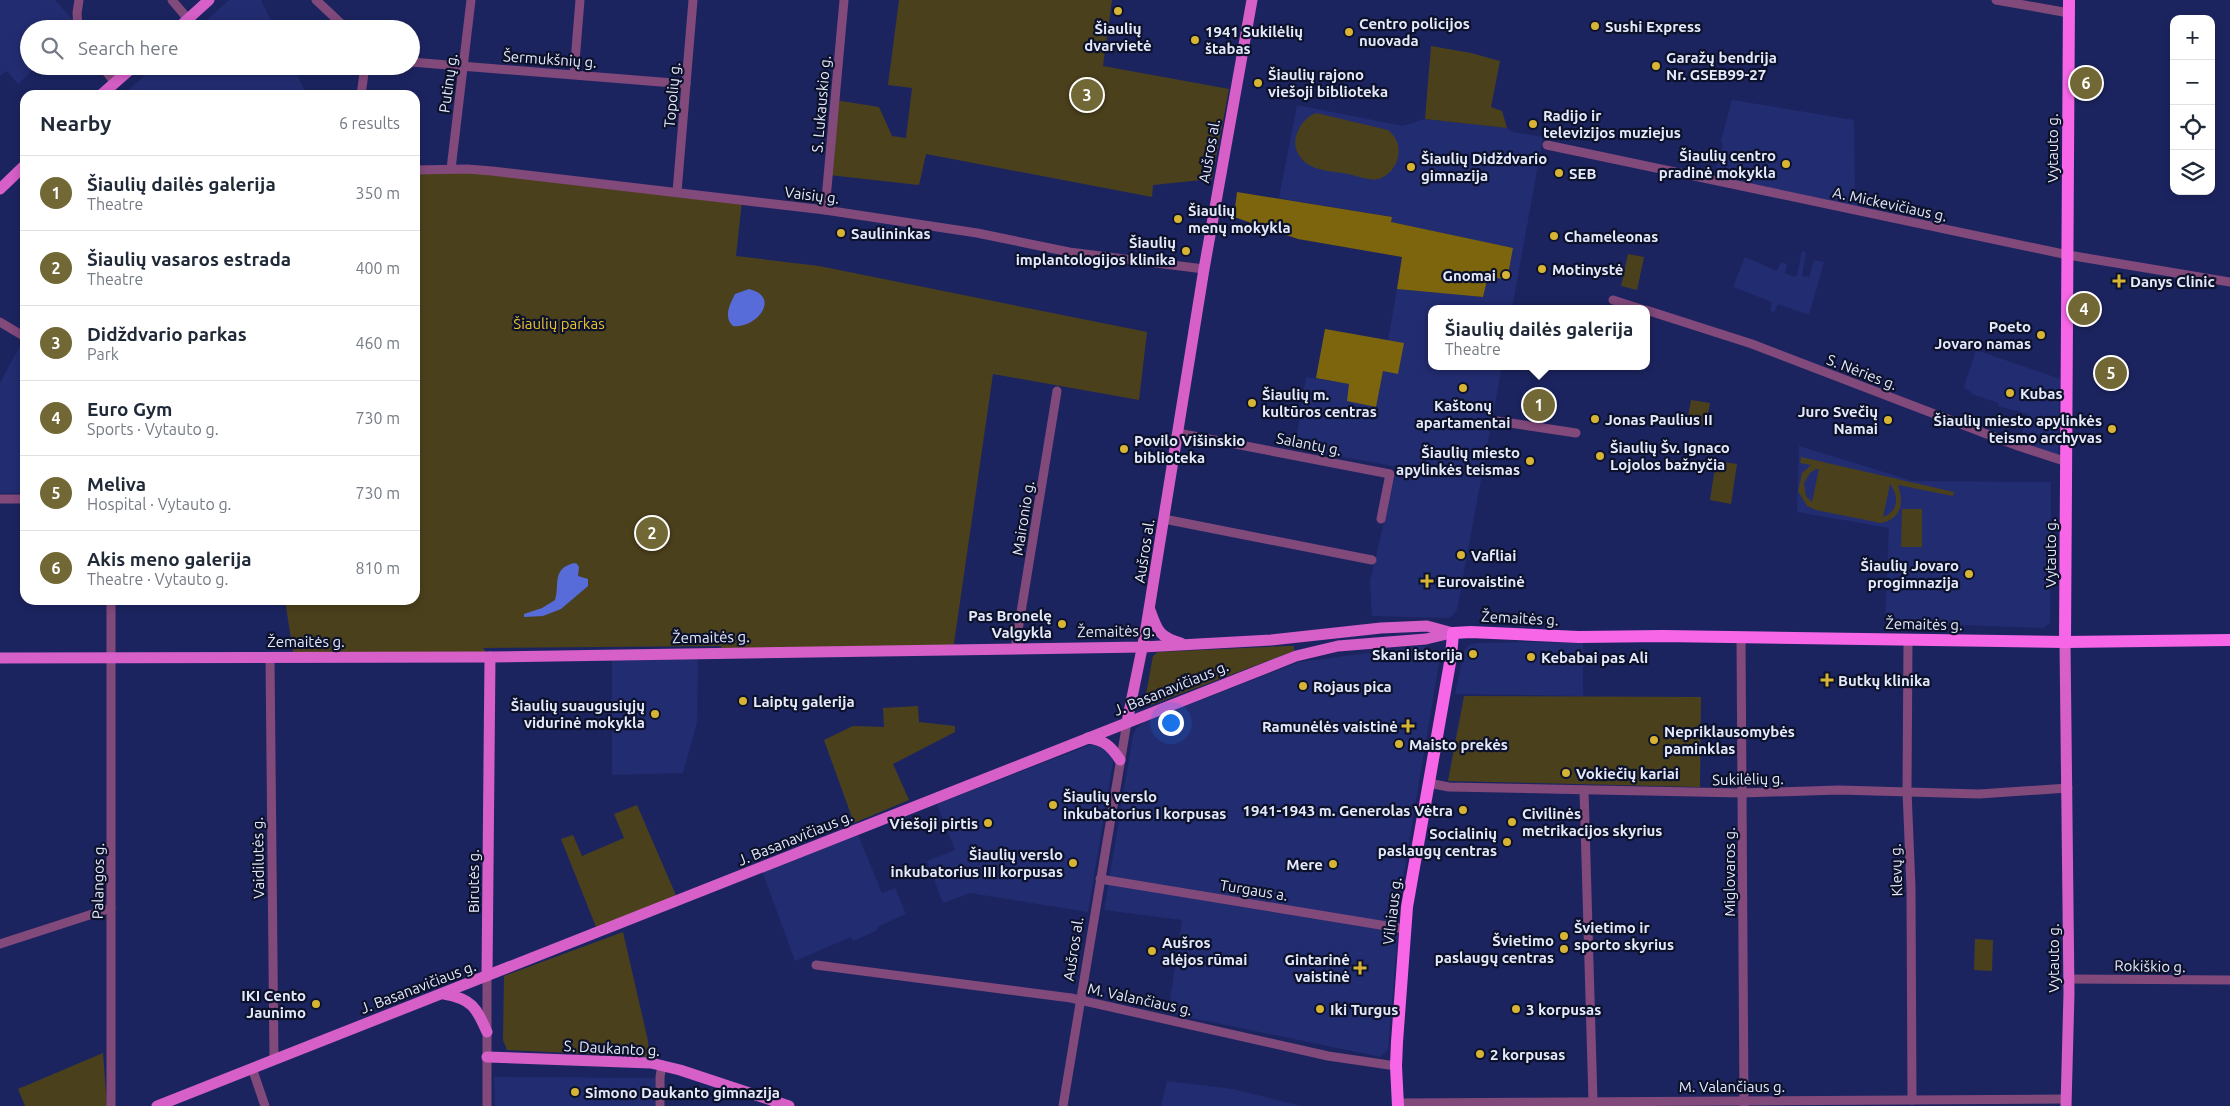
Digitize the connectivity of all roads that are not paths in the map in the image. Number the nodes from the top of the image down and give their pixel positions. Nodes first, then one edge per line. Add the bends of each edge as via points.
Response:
1 (79, 0) edge
2 (172, 0) edge
3 (210, 0) edge
4 (316, 0) edge
5 (471, 0) edge
6 (580, 0) edge
7 (693, 0) edge
8 (844, 0) edge
9 (1252, 0) edge
10 (1996, 0) edge
11 (2069, 6) edge
12 (188, 18) joint
13 (77, 20) edge
14 (337, 20) edge
15 (420, 63) edge
16 (465, 66) junction
17 (574, 74) junction
18 (109, 75) edge
19 (124, 75) edge
20 (364, 75) edge
21 (115, 83) junction
22 (686, 84) junction
23 (107, 90) edge
24 (362, 90) edge
25 (1547, 145) dead end
26 (452, 169) junction
27 (20, 170) edge
28 (420, 170) edge
29 (0, 189) edge
30 (676, 192) junction
31 (825, 210) junction
32 (2068, 255) junction
33 (1204, 269) junction
34 (2230, 282) edge
35 (1613, 300) dead end
36 (1629, 305) edge
37 (1650, 311) edge
38 (0, 322) edge
39 (20, 334) edge
40 (1058, 391) dead end
41 (1497, 421) dead end
42 (1178, 433) junction
43 (1576, 433) dead end
44 (2066, 462) junction
45 (0, 499) edge
46 (20, 500) edge
47 (1164, 519) junction
48 (1381, 519) dead end
49 (1372, 560) dead end
50 (111, 605) edge
51 (1149, 608) junction
52 (1453, 633) junction
53 (1741, 637) junction
54 (1908, 640) junction
55 (2230, 640) edge
56 (2065, 642) junction
57 (1189, 645) junction
58 (1143, 647) junction
59 (1015, 649) junction
60 (490, 656) junction
61 (112, 657) junction
62 (270, 657) junction
63 (0, 658) edge
64 (1127, 722) junction
65 (1088, 738) junction
66 (1120, 760) junction
67 (1428, 784) junction
68 (2068, 788) junction
69 (1584, 790) junction
70 (1907, 791) junction
71 (1742, 793) junction
72 (1100, 879) junction
73 (111, 908) junction
74 (1404, 929) junction
75 (0, 944) edge
76 (816, 965) dead end
77 (487, 976) junction
78 (2069, 979) junction
79 (2230, 980) edge
80 (442, 993) junction
81 (1080, 1000) junction
82 (487, 1032) junction
83 (487, 1057) junction
84 (274, 1060) junction
85 (662, 1065) junction
86 (1396, 1066) junction
87 (252, 1068) junction
88 (1912, 1100) junction
89 (1593, 1101) junction
90 (2066, 1102) edge
91 (1744, 1103) edge
92 (1398, 1104) edge
93 (111, 1106) edge
94 (156, 1106) edge
95 (265, 1106) edge
96 (487, 1106) edge
97 (660, 1106) edge
98 (789, 1106) edge
99 (1063, 1106) edge

1 - 13 street
2 - 12 street
3 - 12 main road
4 - 14 street
5 - 16 street, Putinų g.
6 - 17 street
7 - 22 street, Topolių g.
8 - 31 street, S. Lukauskio g.
9 - 33 main road, Aušros al.
10 - 11 street
11 - 32 highway, Vytauto g.
15 - 16 street, Šermukšnių g.
16 - 17 street, Šermukšnių g.
16 - 26 street, Putinų g.
17 - 22 street, Šermukšnių g.
18 - 21 street
19 - 21 main road
20 - 24 street
21 - 23 main road
22 - 30 street, Topolių g.
25 - 32 street, A. Mickevičiaus g.
26 - 28 street, Vaisių g.
26 - 30 street, Vaisių g.
27 - 29 main road
30 - 31 street, Vaisių g.
31 - 33 street, Vaisių g. via 977,233 1069,252
32 - 34 street, A. Mickevičiaus g.
32 - 44 highway, Vytauto g.
33 - 42 main road, Aušros al.
35 - 36 street
37 - 44 street, S. Nėries g. via 1752,344
38 - 39 street
40 - 59 street, Maironio g.
41 - 43 street
42 - 47 main road, Aušros al.
42 - 48 street, Salantų g. via 1390,474
44 - 56 highway, Vytauto g.
45 - 46 street
47 - 49 street
47 - 51 main road, Aušros al.
50 - 61 street, Palangos g.
51 - 57 main road via 1158,632 1169,640
51 - 58 main road, Aušros al.
52 - 53 highway, Žemaitės g.
52 - 57 main road, Žemaitės g. via 1418,626
52 - 64 main road, J. Basanavičiaus g. via 1426,639 1338,646 1296,656
52 - 67 highway, Vilniaus g.
53 - 54 highway, Žemaitės g.
53 - 71 street, Miglovaros g.
54 - 56 highway, Žemaitės g.
54 - 70 street, Klevų g.
55 - 56 highway, Žemaitės g.
56 - 68 main road, Vytauto g.
57 - 58 main road, Žemaitės g.
58 - 59 main road, Žemaitės g.
58 - 64 main road, Aušros al.
59 - 60 main road, Žemaitės g.
60 - 62 main road, Žemaitės g.
60 - 77 main road, Birutės g.
61 - 62 main road, Žemaitės g.
61 - 63 main road, Žemaitės g.
61 - 73 street, Palangos g.
62 - 84 street, Vaidilutės g.
64 - 65 main road, J. Basanavičiaus g.
64 - 66 street, Aušros al.
65 - 66 main road via 1110,746
65 - 77 main road, J. Basanavičiaus g.
66 - 72 street, Aušros al.
67 - 69 street, Sukilėlių g.
67 - 74 highway, Vilniaus g.
68 - 70 street, Sukilėlių g. via 1979,794
68 - 78 main road, Vytauto g.
69 - 71 street, Sukilėlių g.
69 - 89 street
70 - 71 street, Sukilėlių g.
70 - 88 street, Klevų g.
71 - 91 street, Miglovaros g.
72 - 74 street, Turgaus a.
72 - 81 street, Aušros al.
73 - 75 street
73 - 93 street, Palangos g.
74 - 86 highway, Vilniaus g.
76 - 81 street, M. Valančiaus g.
77 - 80 main road, J. Basanavičiaus g.
77 - 82 street, Birutės g.
78 - 79 street, Rokiškio g.
78 - 90 main road, Vytauto g.
80 - 82 main road via 473,1004
80 - 84 main road, J. Basanavičiaus g.
81 - 86 street, M. Valančiaus g. via 1328,1056
81 - 99 street, Aušros al.
82 - 83 street, Birutės g.
83 - 85 main road, S. Daukanto g.
83 - 96 street, Birutės g.
84 - 87 main road, J. Basanavičiaus g.
85 - 97 street
85 - 98 main road, S. Daukanto g.
86 - 92 highway, Vilniaus g.
87 - 94 main road, J. Basanavičiaus g.
87 - 95 street
88 - 90 street, M. Valančiaus g.
88 - 91 street, M. Valančiaus g.
89 - 91 street, M. Valančiaus g.
89 - 92 street, M. Valančiaus g.

